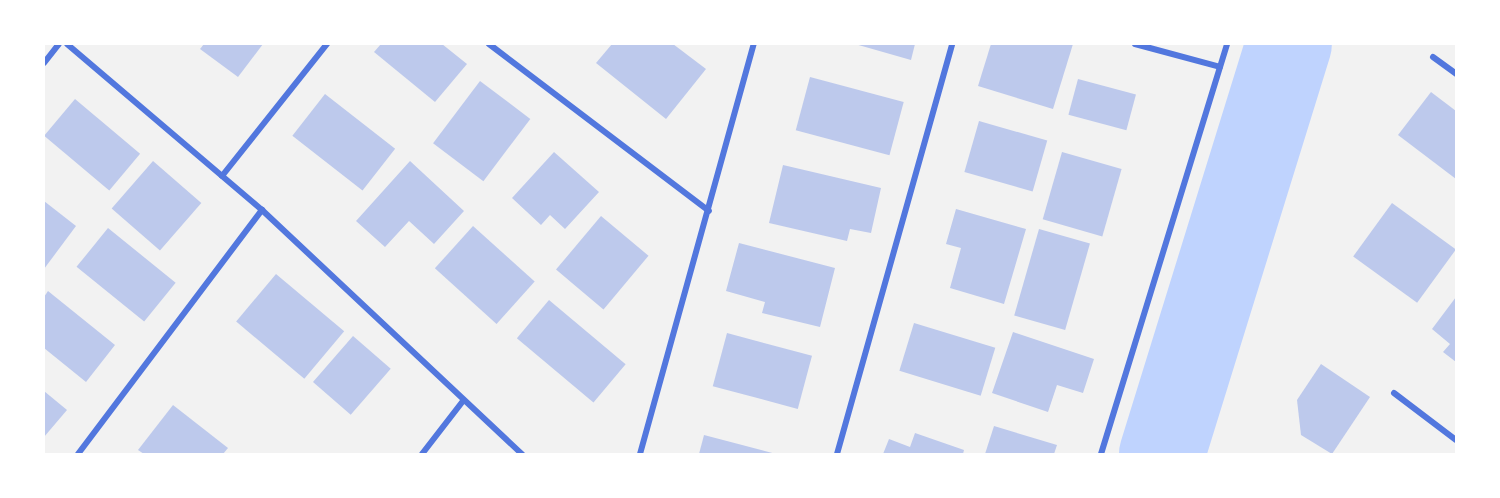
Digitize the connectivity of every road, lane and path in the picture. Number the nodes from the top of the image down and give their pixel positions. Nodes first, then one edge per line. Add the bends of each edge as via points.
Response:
1 (59, 44) edge
2 (67, 44) edge
3 (327, 44) edge
4 (489, 44) edge
5 (754, 44) edge
6 (952, 44) edge
7 (1134, 44) edge
8 (1227, 44) edge
9 (1433, 57) dead end
10 (44, 63) edge
11 (1220, 67) junction
12 (1456, 74) edge
13 (222, 176) junction
14 (262, 210) junction
15 (709, 211) junction
16 (1394, 393) dead end
17 (463, 401) junction
18 (1456, 440) edge
19 (78, 454) edge
20 (422, 454) edge
21 (522, 454) edge
22 (640, 454) edge
23 (837, 454) edge
24 (1101, 454) edge

1 - 10 street
2 - 13 street
3 - 13 street
4 - 15 street
5 - 15 street
6 - 23 street
7 - 11 street
8 - 11 street
9 - 12 street
11 - 24 street
13 - 14 street
14 - 17 street
14 - 19 street
15 - 22 street
16 - 18 street
17 - 20 street
17 - 21 street

